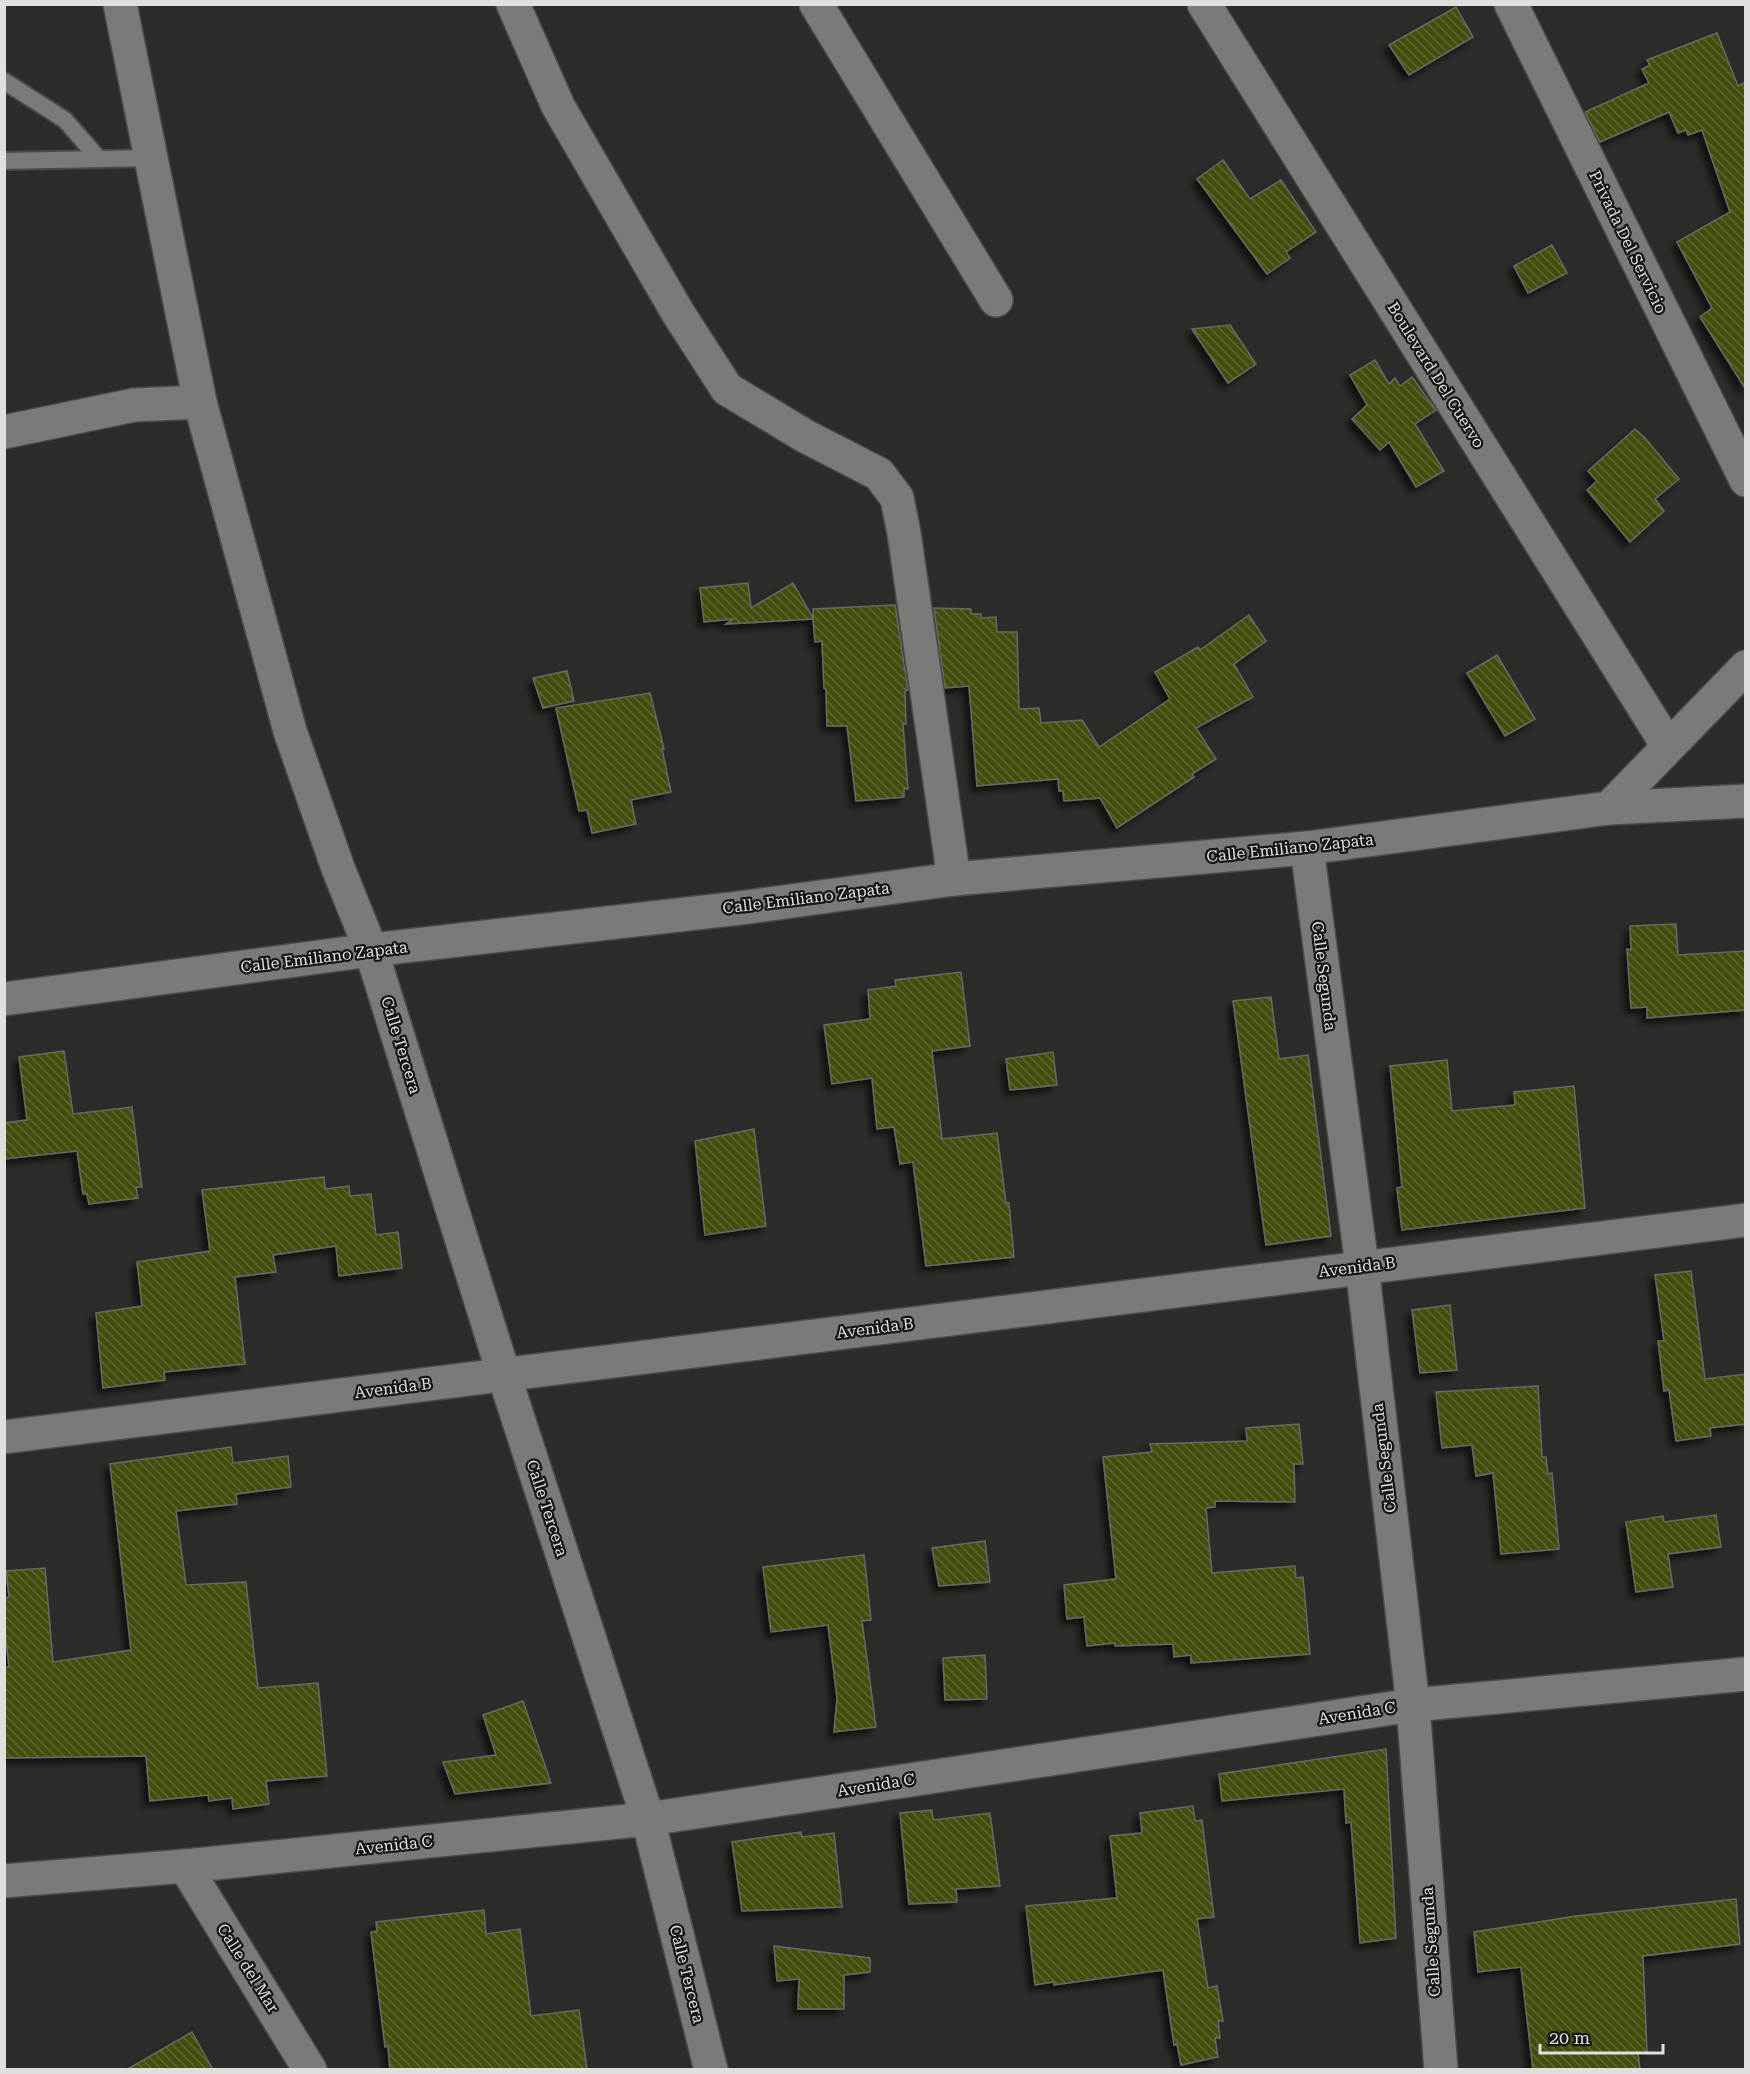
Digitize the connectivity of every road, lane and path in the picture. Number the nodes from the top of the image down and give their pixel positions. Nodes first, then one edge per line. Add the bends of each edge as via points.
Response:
1 (120, 4) edge
2 (513, 4) edge
3 (816, 4) edge
4 (1204, 4) edge
5 (1511, 4) edge
6 (4, 81) edge
7 (152, 158) junction
8 (99, 159) junction
9 (4, 161) edge
10 (996, 300) dead end
11 (200, 402) junction
12 (4, 432) edge
13 (1746, 480) edge
14 (1746, 667) edge
15 (1668, 746) junction
16 (1746, 801) edge
17 (1609, 808) junction
18 (1307, 848) junction
19 (954, 879) junction
20 (371, 950) junction
21 (4, 999) edge
22 (1746, 1220) edge
23 (1362, 1266) junction
24 (504, 1375) junction
25 (4, 1437) edge
26 (1746, 1674) edge
27 (1413, 1705) junction
28 (648, 1820) junction
29 (185, 1866) junction
30 (4, 1881) edge
31 (310, 2070) edge
32 (711, 2070) edge
33 (1441, 2070) edge

1 - 7 street, Calle Tercera
2 - 19 street via 558,106 678,313 727,389 879,474 897,498
3 - 10 street
4 - 15 street, Boulevard Del Cuervo
5 - 13 street, Privada Del Servicio
6 - 8 lane via 65,120
7 - 8 lane
7 - 11 street, Calle Tercera
8 - 9 lane
11 - 12 street via 134,405
11 - 20 street, Calle Tercera via 290,731
14 - 15 street
15 - 17 street
16 - 17 street, Calle Emiliano Zapata
17 - 18 street, Calle Emiliano Zapata
18 - 19 street, Calle Emiliano Zapata
18 - 23 street, Calle Segunda
19 - 20 street, Calle Emiliano Zapata
20 - 21 street, Calle Emiliano Zapata
20 - 24 street, Calle Tercera
22 - 23 street, Avenida B
23 - 24 street, Avenida B
23 - 27 street, Calle Segunda
24 - 25 street, Avenida B
24 - 28 street, Calle Tercera
26 - 27 street, Avenida C
27 - 28 street, Avenida C
27 - 33 street, Calle Segunda
28 - 29 street, Avenida C
28 - 32 street, Calle Tercera
29 - 30 street, Avenida C
29 - 31 street, Calle del Mar

